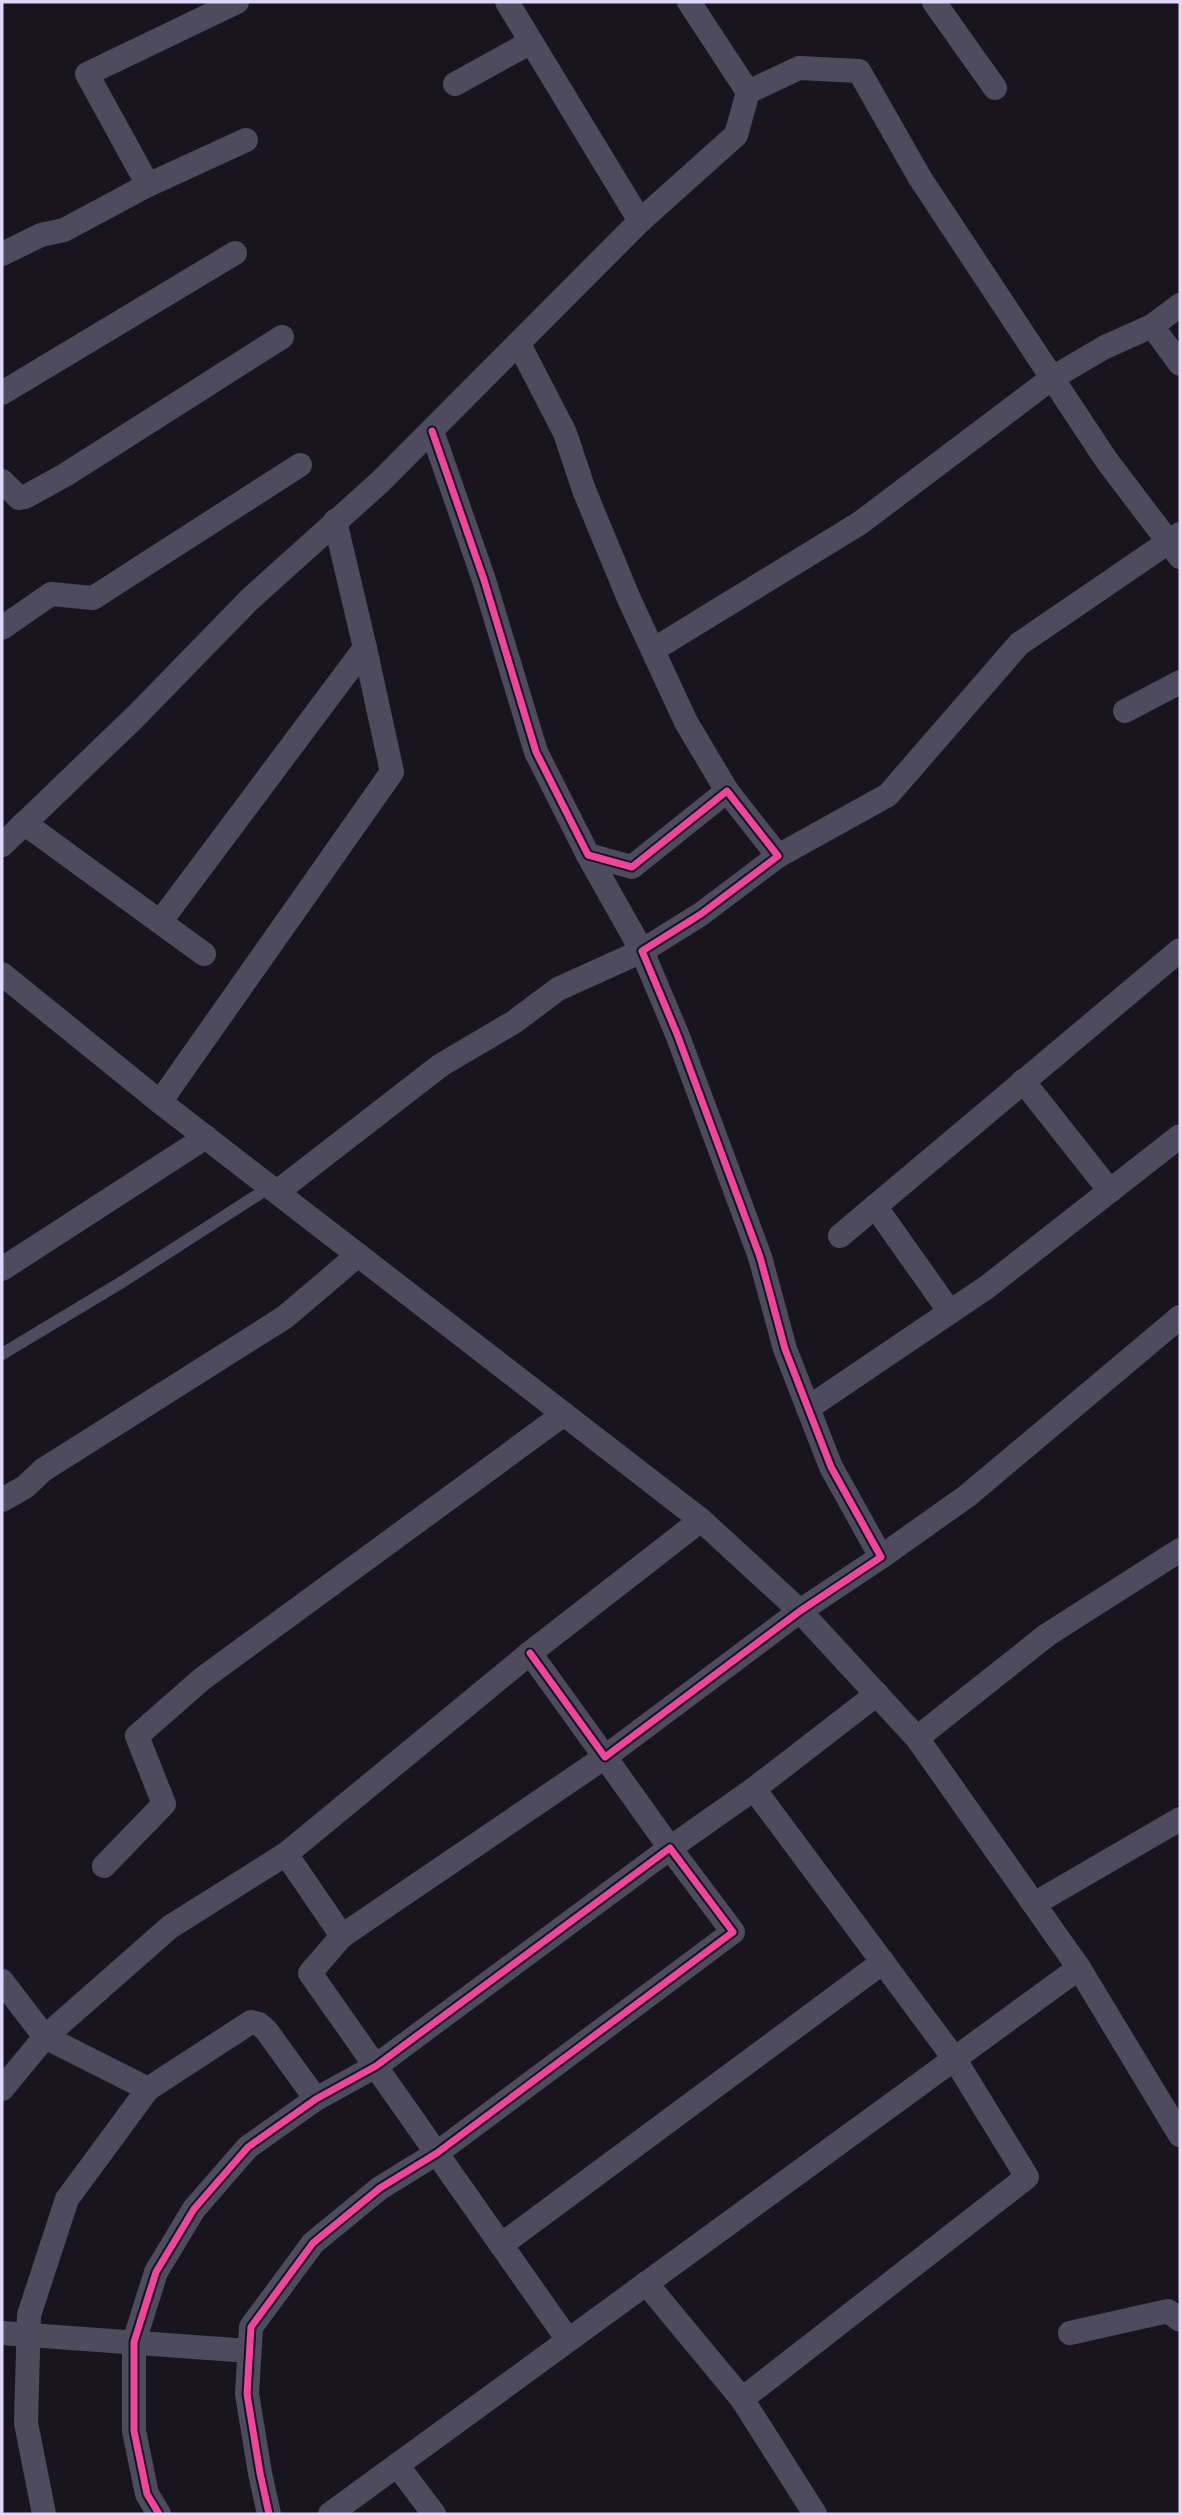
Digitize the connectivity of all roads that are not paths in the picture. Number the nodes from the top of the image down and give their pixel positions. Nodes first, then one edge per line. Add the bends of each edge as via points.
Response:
1 (237, 2) edge
2 (507, 2) edge
3 (689, 2) edge
4 (934, 2) edge
5 (531, 42) junction
6 (455, 84) dead end
7 (995, 88) dead end
8 (748, 92) junction
9 (246, 140) dead end
10 (148, 185) junction
11 (640, 221) junction
12 (235, 253) dead end
13 (2, 254) edge
14 (1180, 305) edge
15 (1152, 326) junction
16 (282, 337) dead end
17 (519, 344) junction
18 (1180, 364) edge
19 (1052, 378) junction
20 (2, 393) edge
21 (432, 431) junction
22 (299, 465) dead end
23 (2, 481) edge
24 (335, 522) junction
25 (1177, 545) edge
26 (2, 628) edge
27 (365, 648) junction
28 (653, 650) junction
29 (1180, 682) edge
30 (1125, 711) dead end
31 (727, 791) junction
32 (24, 823) junction
33 (2, 845) edge
34 (589, 855) junction
35 (778, 856) junction
36 (160, 922) junction
37 (1180, 950) edge
38 (642, 951) junction
39 (204, 954) dead end
40 (2, 974) edge
41 (1023, 1081) junction
42 (160, 1102) junction
43 (1180, 1136) edge
44 (206, 1137) junction
45 (273, 1189) junction
46 (1110, 1191) junction
47 (875, 1206) junction
48 (840, 1236) dead end
49 (358, 1255) junction
50 (2, 1269) edge
51 (950, 1312) junction
52 (1180, 1317) edge
53 (2, 1354) edge
54 (808, 1408) junction
55 (564, 1414) junction
56 (2, 1500) edge
57 (701, 1520) junction
58 (1180, 1550) edge
59 (881, 1556) junction
60 (800, 1611) junction
61 (530, 1653) junction
62 (877, 1694) junction
63 (917, 1738) junction
64 (605, 1757) junction
65 (754, 1789) junction
66 (1180, 1819) edge
67 (670, 1848) junction
68 (286, 1854) junction
69 (104, 1866) dead end
70 (1034, 1904) junction
71 (342, 1936) junction
72 (883, 1962) junction
73 (1079, 1968) junction
74 (2, 1981) edge
75 (45, 2037) junction
76 (954, 2058) junction
77 (376, 2066) junction
78 (2, 2089) edge
79 (148, 2089) junction
80 (316, 2099) junction
81 (1179, 2130) edge
82 (437, 2153) junction
83 (501, 2245) junction
84 (646, 2283) junction
85 (1180, 2320) edge
86 (2, 2333) edge
87 (1070, 2333) dead end
88 (28, 2334) junction
89 (568, 2340) junction
90 (134, 2342) junction
91 (249, 2351) junction
92 (742, 2399) junction
93 (397, 2465) junction
94 (44, 2514) edge
95 (159, 2514) edge
96 (269, 2514) edge
97 (330, 2514) edge
98 (434, 2514) edge
99 (815, 2514) edge

1 - 10 street via 88,74
2 - 5 street
3 - 8 street
4 - 7 street
5 - 6 street
5 - 11 street
8 - 11 street via 736,135
8 - 19 street via 799,68 859,71 920,178
9 - 10 street
10 - 13 street via 64,230 41,235
11 - 17 street
12 - 20 street
14 - 15 street
15 - 18 street
15 - 19 street
16 - 23 street via 25,497 19,498
17 - 21 street
17 - 28 street via 565,433 584,490
19 - 25 street via 1107,461
19 - 28 street via 860,523
21 - 24 street
21 - 34 street via 484,580 536,752
22 - 26 street via 93,598 51,594
24 - 27 street
24 - 32 street via 249,600
25 - 35 street via 1019,644 888,795
27 - 36 street
27 - 42 street via 392,772
28 - 31 street
29 - 30 street
31 - 34 street via 632,867
31 - 35 street
32 - 33 street
32 - 36 street
34 - 38 street
35 - 38 street
36 - 39 street
37 - 41 street
38 - 45 street via 558,989 514,1022 441,1065
38 - 54 street via 760,1257 785,1349
40 - 42 street
41 - 46 street
41 - 47 street
42 - 44 street
43 - 46 street
44 - 45 street
44 - 50 street
45 - 49 street
45 - 53 lane
46 - 51 street
47 - 48 street
47 - 51 street
49 - 55 street
49 - 56 street via 285,1317
51 - 54 street
52 - 59 street via 967,1496
54 - 59 street via 831,1467
55 - 57 street
55 - 69 street via 202,1679 137,1736 164,1804
57 - 60 street
57 - 61 street
58 - 63 street via 1047,1635
59 - 60 street
60 - 62 street
60 - 64 street
61 - 64 street
61 - 68 street
62 - 63 street
62 - 65 street
63 - 70 street
64 - 67 street
64 - 71 street
65 - 67 street
65 - 72 street
66 - 70 street
67 - 77 street
67 - 82 street via 733,1932
68 - 71 street
68 - 75 street via 170,1927
70 - 73 street
71 - 77 street via 310,1973
72 - 76 street
72 - 83 street
73 - 76 street
73 - 81 street
74 - 75 street
75 - 78 street
75 - 79 street
76 - 84 street
76 - 92 street via 1027,2177
77 - 80 street
77 - 82 street
79 - 80 street via 251,2022 266,2030
79 - 88 street via 67,2199 29,2315
80 - 90 street via 248,2147 194,2209 156,2272
82 - 83 street
82 - 91 street via 380,2188 313,2243 251,2327
83 - 89 street
84 - 89 street
84 - 92 street
85 - 87 street via 1168,2311
86 - 88 street
88 - 90 street
88 - 94 street via 26,2423
89 - 93 street
90 - 91 street
90 - 95 street via 134,2431 147,2494
91 - 96 street via 247,2394
92 - 99 street
93 - 97 street
93 - 98 street

